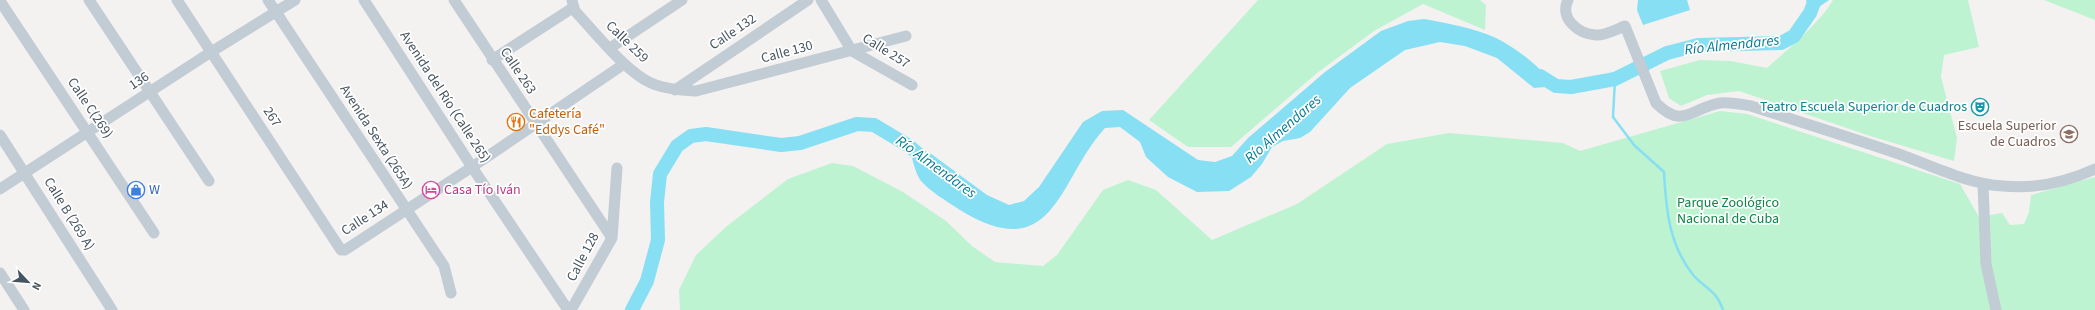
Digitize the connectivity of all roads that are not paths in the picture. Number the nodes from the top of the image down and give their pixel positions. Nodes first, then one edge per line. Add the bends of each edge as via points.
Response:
1 (89, 0) edge
2 (177, 0) edge
3 (268, 0) edge
4 (295, 0) edge
5 (364, 0) edge
6 (454, 0) edge
7 (682, 0) edge
8 (808, 0) edge
9 (821, 0) edge
10 (1568, 0) edge
11 (0, 1) edge
12 (573, 4) edge
13 (276, 12) junction
14 (906, 36) dead end
15 (610, 48) junction
16 (852, 51) junction
17 (211, 52) junction
18 (492, 60) junction
19 (624, 64) junction
20 (912, 85) dead end
21 (675, 90) junction
22 (149, 92) junction
23 (535, 124) junction
24 (88, 132) junction
25 (0, 135) edge
26 (472, 167) junction
27 (616, 168) dead end
28 (2095, 169) edge
29 (25, 173) junction
30 (210, 181) dead end
31 (1983, 184) junction
32 (0, 189) edge
33 (406, 210) junction
34 (154, 233) dead end
35 (612, 238) junction
36 (341, 250) joint
37 (0, 273) edge
38 (451, 293) dead end
39 (24, 310) edge
40 (112, 310) edge
41 (570, 310) edge
42 (1996, 310) edge

1 - 22 street
2 - 17 street, 267
3 - 13 street, Avenida Sexta (265A)
4 - 13 street, 136
5 - 26 street, Avenida del Río (Calle 265)
6 - 18 street, Calle 263
7 - 15 street
8 - 21 street, Calle 132
9 - 16 street, Calle 257
10 - 31 street via 1566,16 1578,29 1597,36 1625,26 1656,103 1665,112 1674,116 1688,116 1720,103 1751,106
11 - 24 street, Calle C(269)
12 - 15 street, Calle 259 via 574,10
12 - 18 street
13 - 17 street, 136
13 - 33 street, Avenida Sexta (265A)
14 - 16 street, Calle 130
15 - 19 street, Calle 259
16 - 20 street, Calle 257
16 - 21 street, Calle 130 via 696,91
17 - 22 street, 136
17 - 36 street, 267
18 - 23 street, Calle 263
19 - 21 street, Calle 259 via 650,82
19 - 23 street, Calle 134
22 - 24 street, 136
22 - 30 street
23 - 26 street, Calle 134
23 - 35 street, Calle 263
24 - 29 street, 136
24 - 34 street, Calle C(269)
25 - 29 street, Calle B (269 A)
26 - 33 street, Calle 134
26 - 41 street, Avenida del Río (Calle 265)
27 - 35 street, Calle 128
28 - 31 street via 2051,183 2026,187
29 - 32 street, 136
29 - 40 street, Calle B (269 A)
31 - 42 street via 1986,264
33 - 36 street, Calle 134 via 345,250
33 - 38 street, Avenida Sexta (265A) via 444,266
35 - 41 street, Calle 128
37 - 39 street

